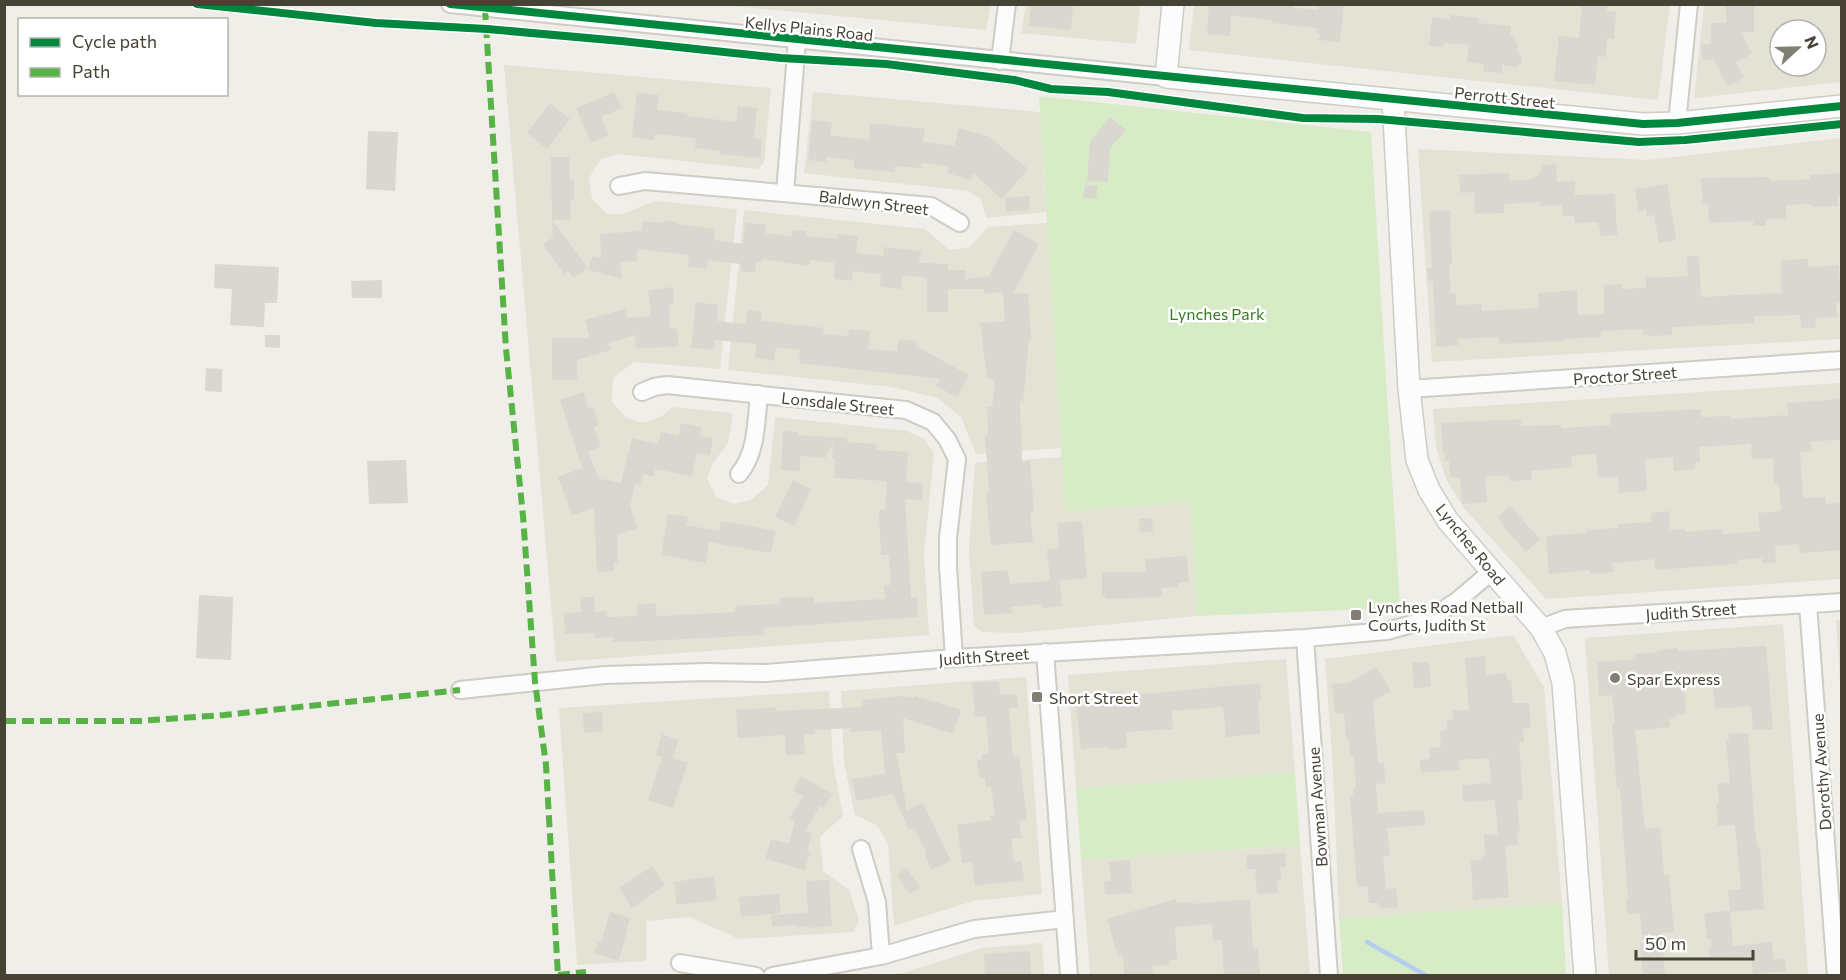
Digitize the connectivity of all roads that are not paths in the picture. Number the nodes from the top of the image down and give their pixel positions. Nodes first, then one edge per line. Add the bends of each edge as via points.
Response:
1 (450, 4) edge
2 (1006, 4) edge
3 (1173, 4) edge
4 (1689, 4) edge
5 (797, 40) junction
6 (1000, 61) junction
7 (1166, 77) junction
8 (1393, 100) junction
9 (1842, 106) edge
10 (1677, 123) junction
11 (619, 186) dead end
12 (785, 193) junction
13 (960, 223) dead end
14 (1842, 360) edge
15 (1409, 389) junction
16 (642, 392) dead end
17 (759, 394) junction
18 (739, 474) dead end
19 (1491, 572) junction
20 (1842, 602) edge
21 (1808, 604) junction
22 (1541, 628) junction
23 (1305, 638) junction
24 (1045, 652) junction
25 (954, 658) junction
26 (460, 690) dead end
27 (861, 849) dead end
28 (1065, 919) junction
29 (881, 956) junction
30 (680, 963) dead end
31 (756, 975) edge
32 (772, 975) edge
33 (1069, 975) edge
34 (1329, 975) edge
35 (1585, 975) edge
36 (1836, 975) edge

1 - 5 street, Kellys Plains Road
2 - 6 street
3 - 7 street
4 - 10 street
5 - 6 street, Kellys Plains Road
5 - 12 street
6 - 7 street, Kellys Plains Road
7 - 8 street, Perrott Street
8 - 10 street, Perrott Street via 1643,124
8 - 15 street, Lynches Road
9 - 10 street, Perrott Street
11 - 12 street, Baldwyn Street via 645,181
12 - 13 street, Baldwyn Street via 931,206
14 - 15 street, Proctor Street
15 - 19 street, Lynches Road via 1417,460 1429,490
16 - 17 street, Lonsdale Street via 667,385
17 - 18 street via 752,451
17 - 25 street, Lonsdale Street via 906,410 933,423 948,439 957,459 948,538
19 - 22 street, Lynches Road
19 - 23 street, Judith Street via 1430,619 1388,632
20 - 21 street, Judith Street
21 - 22 street, Judith Street via 1579,618
21 - 36 street, Dorothy Avenue
22 - 35 street, Lynches Road via 1555,653 1563,683
23 - 24 street, Judith Street
23 - 34 street, Bowman Avenue
24 - 25 street, Judith Street
24 - 28 street
25 - 26 street, Judith Street via 766,673 605,675
27 - 29 street via 878,902
28 - 29 street via 974,929
28 - 33 street
29 - 32 street
30 - 31 street

